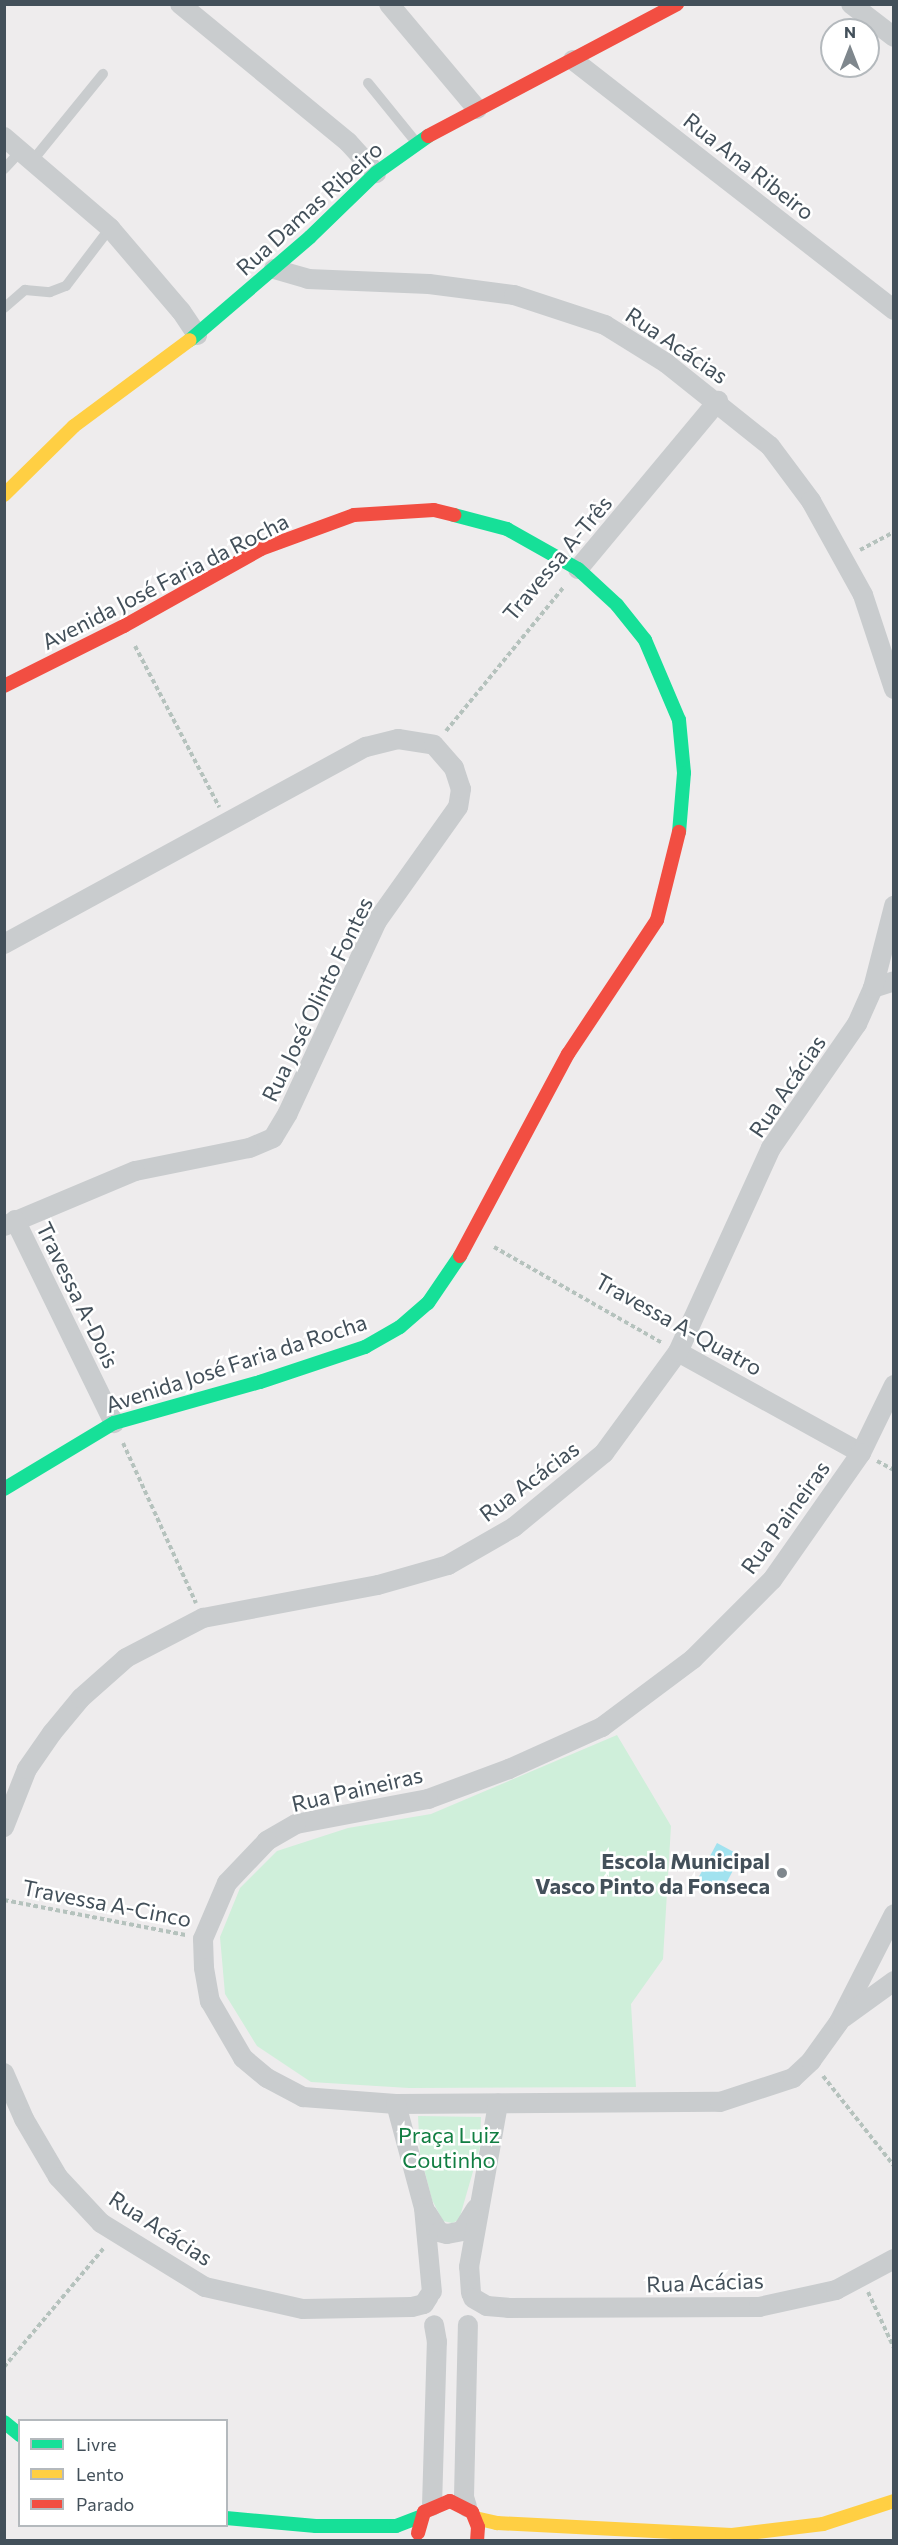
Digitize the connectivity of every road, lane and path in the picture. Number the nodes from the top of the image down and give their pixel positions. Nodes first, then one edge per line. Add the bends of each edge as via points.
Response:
1 (180, 4) edge
2 (389, 4) edge
3 (678, 4) edge
4 (851, 4) edge
5 (643, 12) edge
6 (894, 37) edge
7 (573, 60) junction
8 (103, 74) dead end
9 (368, 83) dead end
10 (477, 109) junction
11 (4, 137) edge
12 (416, 142) junction
13 (27, 156) junction
14 (4, 169) edge
15 (376, 173) junction
16 (110, 228) junction
17 (274, 269) junction
18 (4, 308) edge
19 (894, 310) edge
20 (197, 335) junction
21 (718, 401) junction
22 (4, 495) edge
23 (894, 532) edge
24 (846, 558) junction
25 (578, 569) junction
26 (124, 626) junction
27 (4, 686) edge
28 (894, 689) edge
29 (434, 745) junction
30 (228, 823) junction
31 (894, 906) edge
32 (4, 944) edge
33 (894, 981) edge
34 (873, 988) junction
35 (10, 1223) edge
36 (474, 1236) junction
37 (678, 1352) junction
38 (894, 1385) edge
39 (114, 1424) junction
40 (861, 1453) junction
41 (4, 1490) edge
42 (203, 1618) junction
43 (4, 1827) edge
44 (4, 1900) edge
45 (894, 1914) edge
46 (203, 1938) junction
47 (894, 1981) edge
48 (839, 2022) junction
49 (812, 2061) junction
50 (4, 2073) edge
51 (396, 2104) junction
52 (498, 2104) junction
53 (894, 2166) edge
54 (480, 2204) junction
55 (424, 2208) junction
56 (117, 2232) junction
57 (894, 2259) edge
58 (861, 2278) junction
59 (431, 2294) junction
60 (472, 2296) junction
61 (402, 2308) junction
62 (508, 2308) junction
63 (432, 2322) junction
64 (469, 2323) junction
65 (894, 2348) edge
66 (4, 2367) edge
67 (4, 2422) edge
68 (18, 2433) edge
69 (894, 2501) edge
70 (427, 2511) junction
71 (471, 2512) junction
72 (228, 2518) edge
73 (214, 2527) edge
74 (653, 2530) junction
75 (232, 2533) dead end
76 (419, 2541) edge
77 (477, 2541) edge
78 (543, 2541) edge

1 - 15 street via 348,142
2 - 10 street
3 - 5 street, Rua Damas Ribeiro
4 - 6 street
5 - 7 street, Rua Damas Ribeiro
7 - 10 street, Rua Damas Ribeiro
7 - 19 street, Rua Ana Ribeiro
8 - 13 lane
9 - 12 lane
10 - 12 street, Rua Damas Ribeiro
11 - 13 street
12 - 15 street, Rua Damas Ribeiro
13 - 14 lane
13 - 16 street
15 - 17 street, Rua Damas Ribeiro
16 - 18 lane via 66,286 50,292 25,290
16 - 20 street
17 - 20 street, Rua Damas Ribeiro
17 - 21 street, Rua Acácias via 308,279 429,284 514,295 563,309 605,325
20 - 22 street, Rua Damas Ribeiro via 74,426
21 - 24 street, Rua Acácias via 770,446 811,501
21 - 25 street, Travessa A-Três
23 - 24 path
24 - 28 street, Rua Acácias via 864,595
25 - 26 street, Avenida José Faria da Rocha via 507,529 434,510 354,515 261,549
25 - 29 path, Travessa A-Três
25 - 36 street, Avenida José Faria da Rocha via 617,605 645,640 666,682 679,720 684,773 681,825 657,920 568,1054
26 - 27 street, Avenida José Faria da Rocha
26 - 30 path
29 - 30 street via 398,739 366,747
29 - 35 street, Rua José Olinto Fontes via 454,768 461,789 458,807 377,921 273,1138 249,1148 135,1171
30 - 32 street
31 - 34 street, Rua Acácias
33 - 34 street
34 - 37 street, Rua Acácias via 834,1060 771,1148
35 - 39 street, Travessa A-Dois
36 - 37 path, Travessa A-Quatro
36 - 39 street, Avenida José Faria da Rocha via 428,1303 400,1327 365,1347
37 - 40 street, Travessa A-Quatro
37 - 42 street, Rua Acácias via 604,1453 514,1527 448,1566 378,1585
38 - 40 street, Rua Paineiras
39 - 41 street, Avenida José Faria da Rocha
39 - 42 path
40 - 46 street, Rua Paineiras via 772,1580 693,1659 656,1689 602,1727 428,1799 296,1824 267,1841 227,1883
42 - 43 street, Rua Acácias via 126,1659 81,1698 27,1769
44 - 46 path, Travessa A-Cinco
45 - 48 street, Rua Paineiras
46 - 51 street, Rua Paineiras via 210,2001 243,2058 267,2078 303,2097
47 - 48 street
48 - 49 street, Rua Paineiras
49 - 52 street, Rua Paineiras via 793,2078 720,2102
49 - 53 path
50 - 56 street, Rua Acácias via 24,2118 58,2176 101,2223
51 - 52 street, Rua Paineiras
51 - 55 street
52 - 54 street
54 - 55 street via 462,2230 447,2234 439,2232
54 - 60 street via 469,2267
55 - 59 street
56 - 61 street, Rua Acácias via 205,2287 303,2308
56 - 66 path
57 - 58 street, Rua Acácias
58 - 62 street, Rua Acácias via 836,2290 759,2307
58 - 65 path
59 - 60 street via 451,2283
59 - 61 street, Rua Acácias via 424,2304
59 - 63 street via 427,2308
60 - 62 street, Rua Acácias via 487,2306
60 - 64 street
61 - 63 street, Rua Acácias via 415,2310
62 - 64 street, Rua Acácias
63 - 64 street via 452,2332
63 - 70 street via 437,2342
64 - 71 street via 464,2486
67 - 68 street
69 - 74 street via 823,2524 732,2535
70 - 71 street via 450,2501
70 - 72 street via 396,2526 306,2525
70 - 76 street
71 - 74 street via 498,2523
71 - 77 street
73 - 75 street
74 - 78 street

